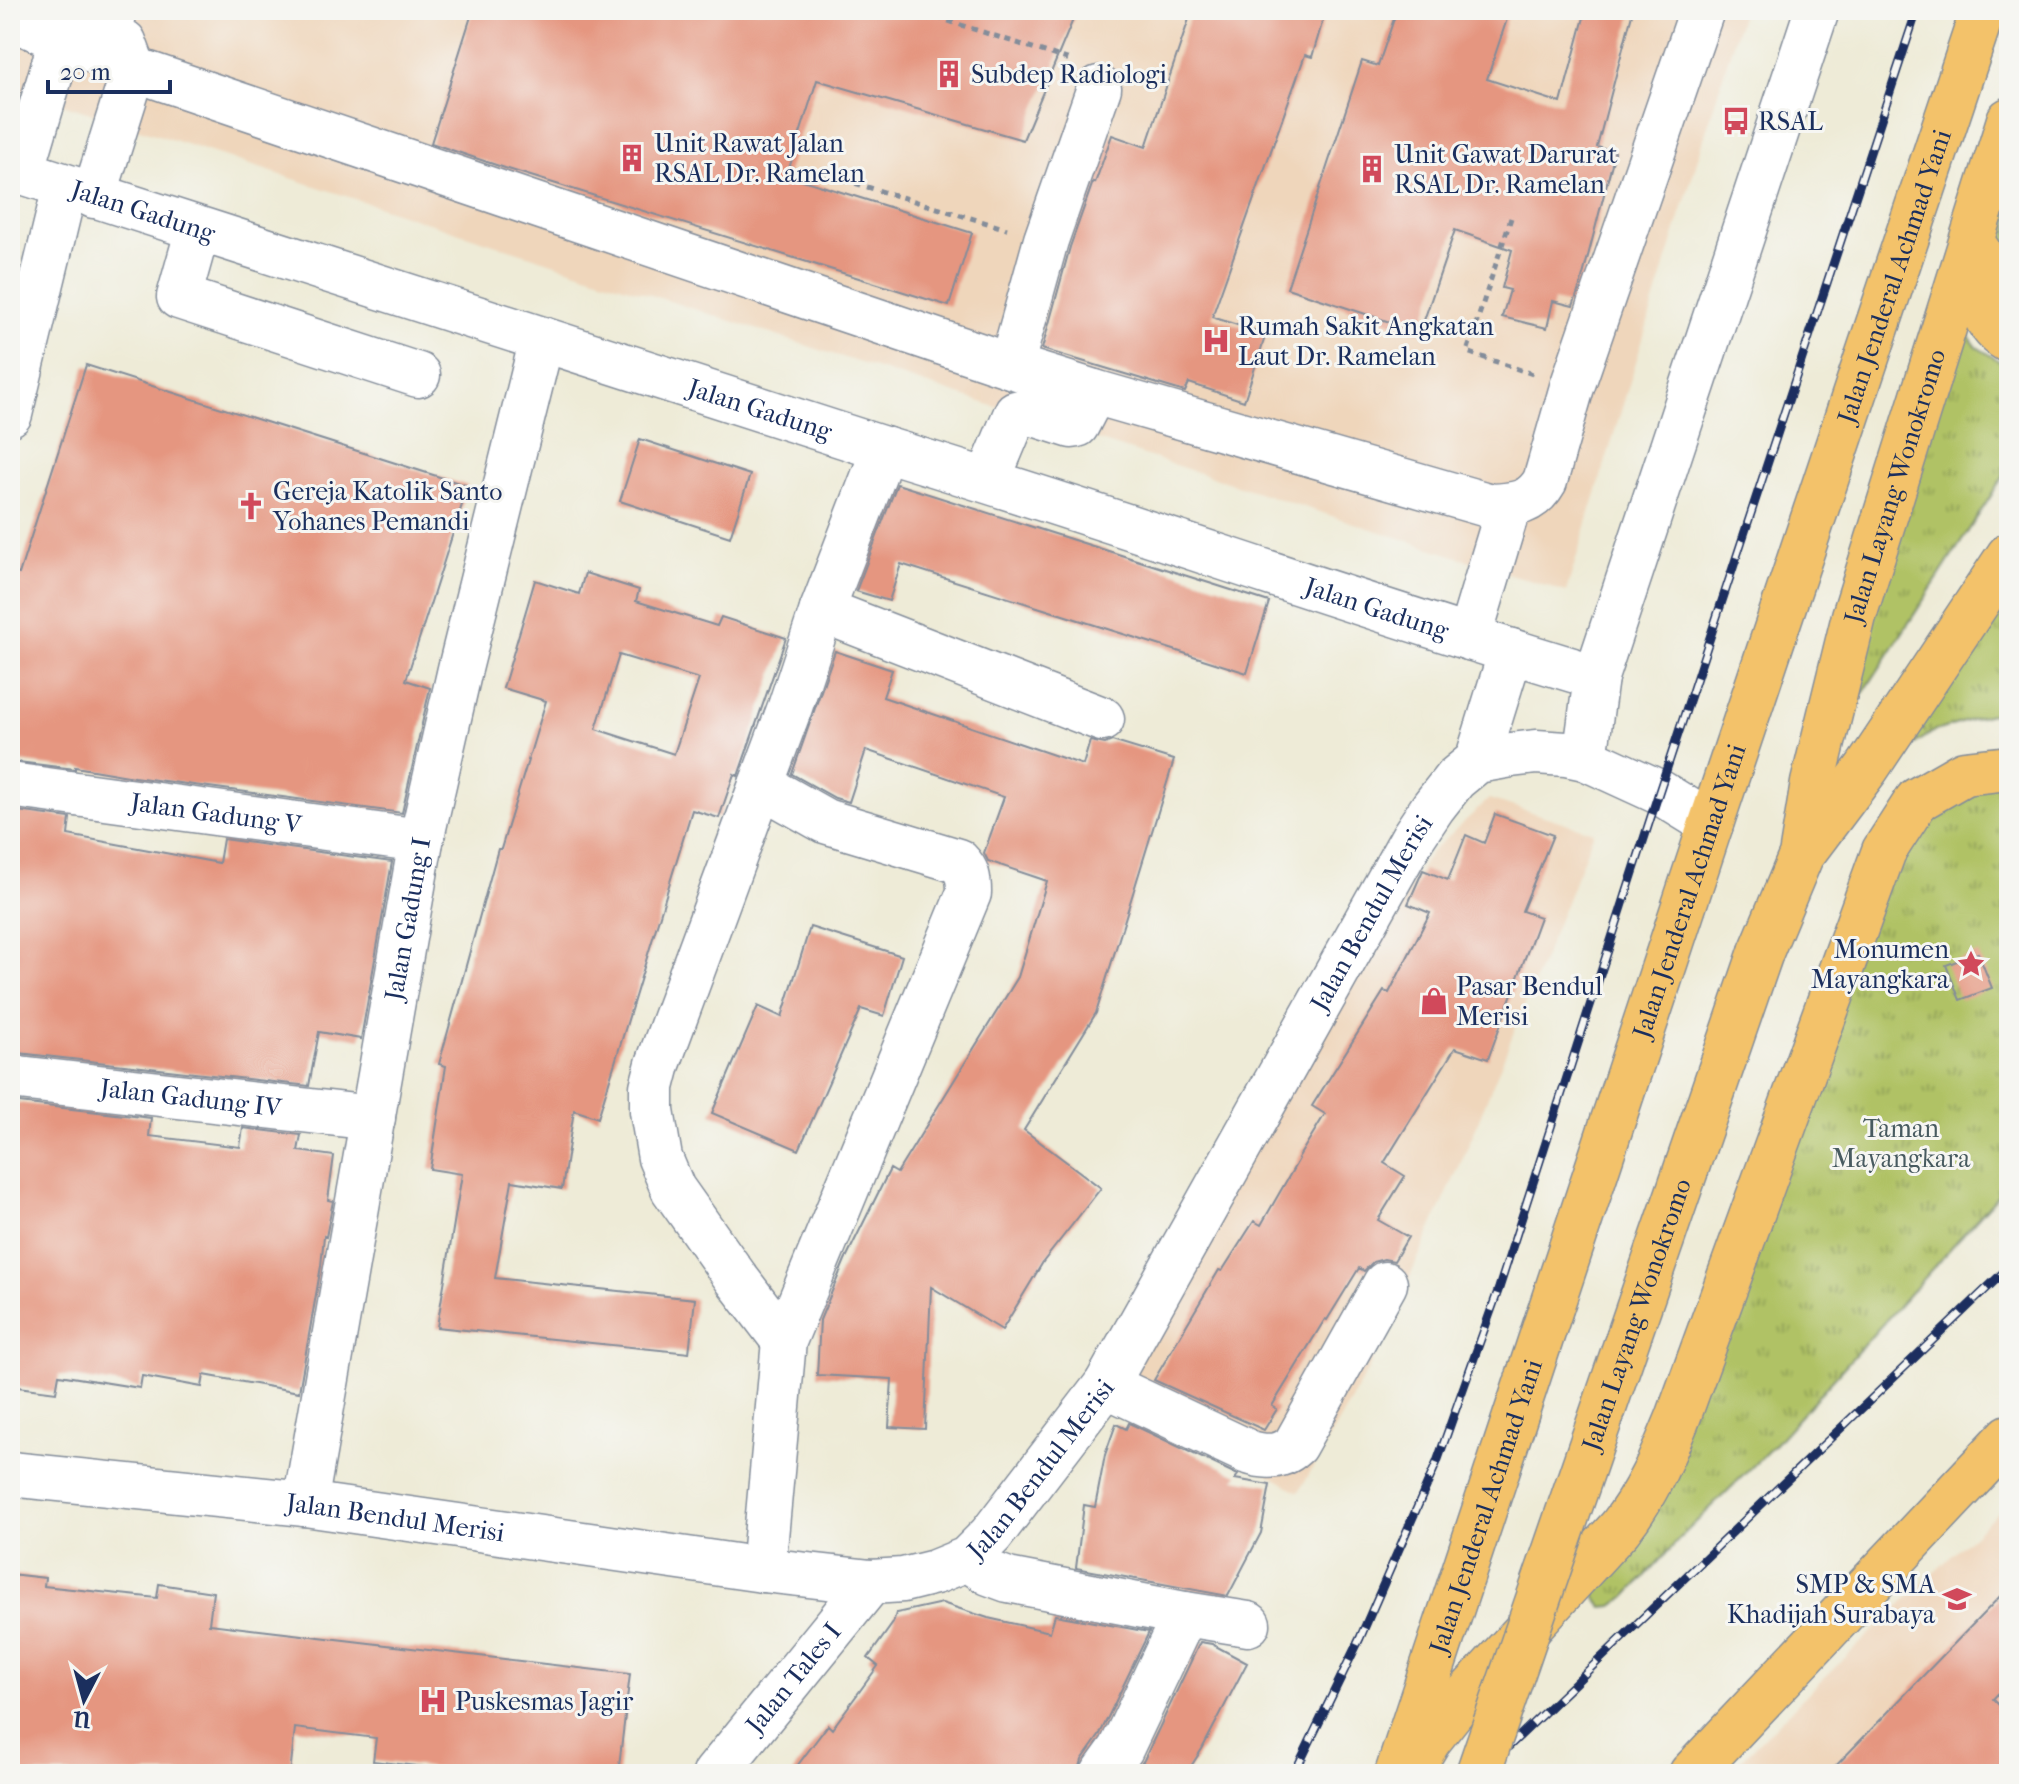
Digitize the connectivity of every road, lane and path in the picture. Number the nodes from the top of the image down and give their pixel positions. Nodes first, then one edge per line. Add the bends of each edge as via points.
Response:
1 (914, 10) edge
2 (1702, 10) edge
3 (1817, 10) edge
4 (1983, 10) edge
5 (115, 12) edge
6 (10, 17) edge
7 (61, 40) junction
8 (134, 69) junction
9 (1090, 76) joint
10 (2009, 120) edge
11 (16, 170) edge
12 (821, 173) dead end
13 (80, 191) junction
14 (1980, 216) junction
15 (1511, 218) dead end
16 (198, 229) junction
17 (1046, 240) junction
18 (542, 339) junction
19 (2009, 341) edge
20 (1011, 366) junction
21 (418, 375) dead end
22 (1572, 387) junction
23 (1094, 392) junction
24 (10, 414) edge
25 (884, 449) junction
26 (988, 480) junction
27 (1493, 505) junction
28 (2009, 555) edge
29 (822, 610) junction
30 (1454, 634) junction
31 (1511, 651) junction
32 (1596, 677) junction
33 (1102, 719) dead end
34 (1585, 758) junction
35 (1477, 761) junction
36 (2009, 768) edge
37 (10, 785) edge
38 (761, 785) junction
39 (1711, 824) junction
40 (421, 841) junction
41 (1801, 856) junction
42 (10, 1077) edge
43 (373, 1118) junction
44 (1385, 1284) dead end
45 (784, 1341) junction
46 (1106, 1385) junction
47 (2009, 1437) edge
48 (10, 1474) edge
49 (305, 1504) junction
50 (967, 1559) junction
51 (763, 1570) junction
52 (871, 1582) junction
53 (1185, 1614) junction
54 (1248, 1624) dead end
55 (715, 1774) edge
56 (1103, 1774) edge
57 (1397, 1774) edge
58 (1409, 1774) edge
59 (1478, 1774) edge
60 (1691, 1774) edge

1 - 9 path
2 - 22 street
3 - 32 street
4 - 39 highway, Jalan Jenderal Achmad Yani
5 - 7 street
5 - 8 street
6 - 7 street
7 - 8 street
7 - 11 street
8 - 13 street
8 - 20 street
9 - 17 street
10 - 14 highway, Jalan Layang Wonokromo
11 - 13 street, Jalan Gadung
12 - 17 path
13 - 16 street, Jalan Gadung
13 - 24 street
14 - 19 highway via 1978,299 1983,315
14 - 41 highway, Jalan Layang Wonokromo via 1854,616 1813,783
15 - 22 path via 1467,352
16 - 18 street, Jalan Gadung
16 - 21 street via 179,297
17 - 20 street
18 - 25 street, Jalan Gadung
18 - 40 street, Jalan Gadung I
20 - 23 street
22 - 27 street via 1538,493
23 - 26 street via 1077,425 1016,413
23 - 27 street
25 - 26 street, Jalan Gadung
25 - 29 street
26 - 30 street, Jalan Gadung
27 - 30 street
28 - 41 highway, Jalan Layang Wonokromo via 1867,768
29 - 33 street
29 - 38 street
30 - 31 street, Jalan Gadung
31 - 32 street, Jalan Gadung
31 - 35 street
32 - 34 street
34 - 35 street via 1536,752
34 - 39 street via 1659,792
35 - 46 street, Jalan Bendul Merisi via 1455,779 1413,837
36 - 58 highway via 1964,773 1917,800 1884,851 1657,1470 1620,1528 1452,1711
37 - 40 street, Jalan Gadung V
38 - 45 street via 658,1064 652,1111 660,1158 673,1189
38 - 45 street via 825,821 958,861 969,883
39 - 57 highway, Jalan Jenderal Achmad Yani
40 - 43 street, Jalan Gadung I
41 - 59 highway, Jalan Layang Wonokromo, bridge via 1761,952
42 - 43 street, Jalan Gadung IV
43 - 49 street, Jalan Gadung I
44 - 46 street via 1295,1445 1279,1456 1248,1452
45 - 51 street
46 - 50 street, Jalan Bendul Merisi
47 - 60 highway
48 - 49 street, Jalan Bendul Merisi
49 - 51 street, Jalan Bendul Merisi
50 - 52 street, Jalan Bendul Merisi via 903,1580
50 - 53 street via 1008,1580
51 - 52 street, Jalan Bendul Merisi
52 - 55 street, Jalan Tales I
53 - 54 street
53 - 56 street via 1121,1749

